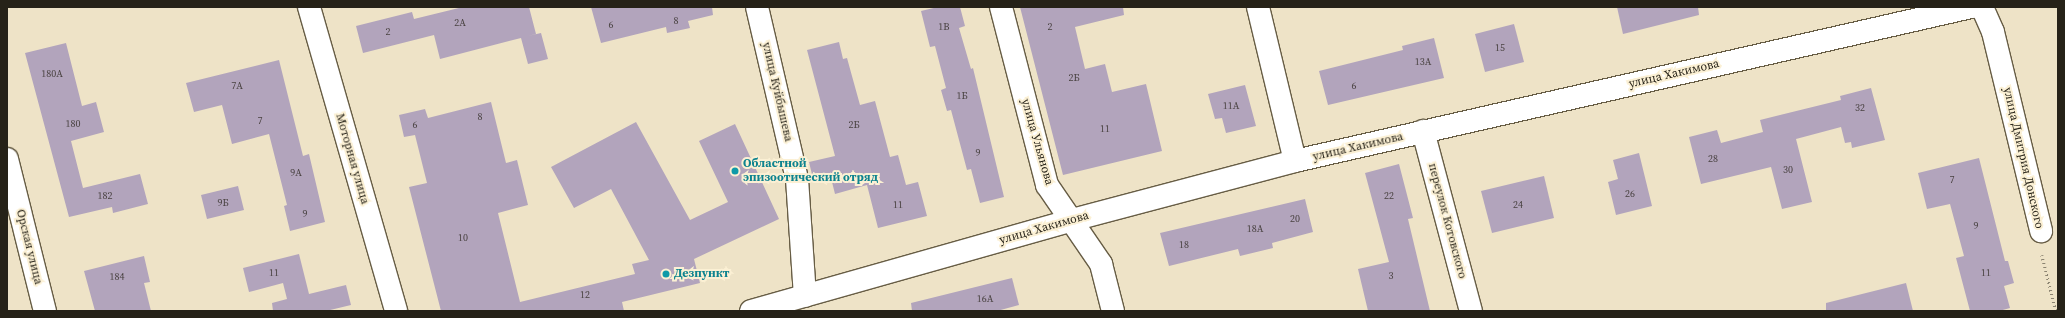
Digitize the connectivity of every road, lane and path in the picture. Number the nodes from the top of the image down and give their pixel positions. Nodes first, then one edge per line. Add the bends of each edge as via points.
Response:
1 (309, 7) edge
2 (757, 7) edge
3 (1001, 7) edge
4 (1258, 7) edge
5 (1971, 7) edge
6 (1982, 7) edge
7 (1423, 131) junction
8 (7, 159) edge
9 (1295, 162) junction
10 (1072, 220) junction
11 (2041, 231) joint
12 (805, 296) junction
13 (45, 311) edge
14 (396, 311) edge
15 (751, 311) edge
16 (1113, 311) edge
17 (1471, 311) edge
18 (2056, 311) edge

1 - 14 street, Моторная улица
2 - 12 street, улица Куйбышева via 797,178
3 - 10 street, улица Ульянова via 1047,185
4 - 9 street
5 - 7 street, улица Хакимова
6 - 11 street, улица Дмитрия Донского via 1993,32
7 - 9 street, улица Хакимова
7 - 17 street, переулок Котовского
8 - 13 street, Орская улица
9 - 10 street, улица Хакимова
10 - 12 street, улица Хакимова
10 - 16 street, улица Ульянова via 1101,264
11 - 18 path, улица Дмитрия Донского via 2040,247
12 - 15 street, улица Хакимова

